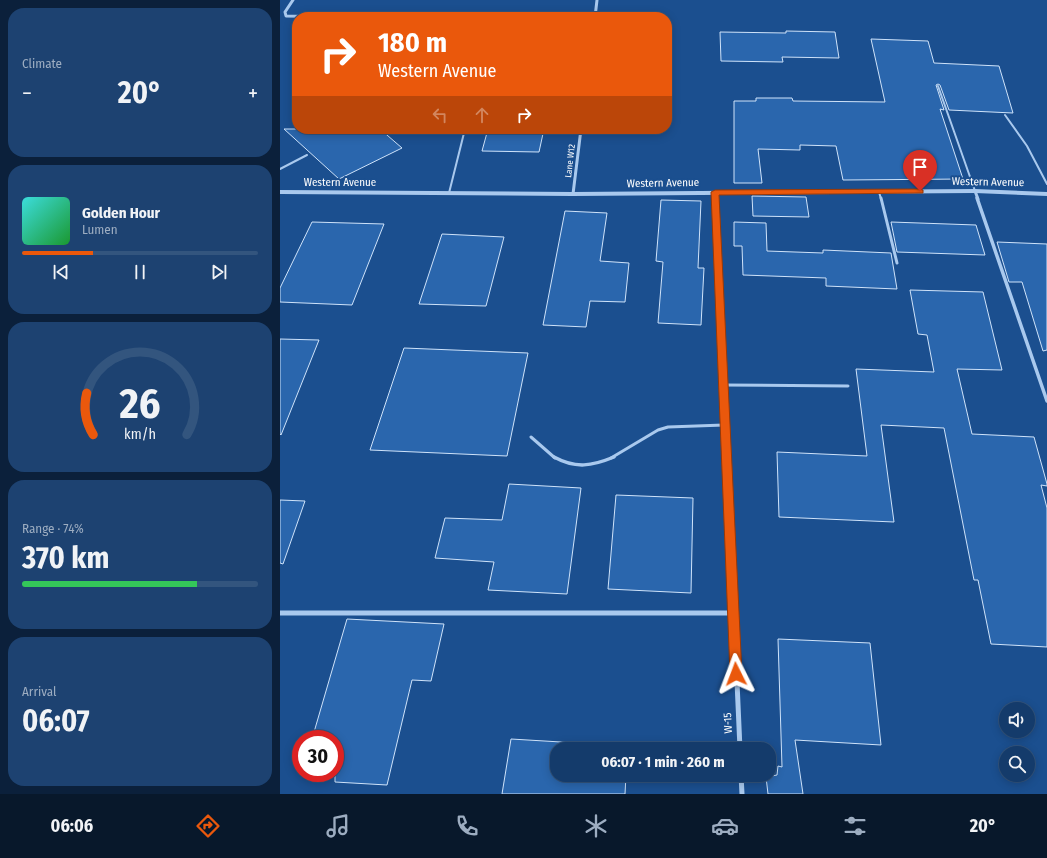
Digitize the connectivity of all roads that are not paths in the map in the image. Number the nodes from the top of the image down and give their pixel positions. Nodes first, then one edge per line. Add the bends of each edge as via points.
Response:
1 (293, 0) edge
2 (597, 0) edge
3 (596, 12) edge
4 (292, 16) edge
5 (938, 86) dead end
6 (1005, 115) dead end
7 (464, 134) edge
8 (580, 134) edge
9 (307, 155) dead end
10 (280, 169) edge
11 (1047, 184) edge
12 (976, 191) junction
13 (280, 192) edge
14 (715, 192) junction
15 (879, 192) junction
16 (449, 193) junction
17 (573, 194) junction
18 (1047, 194) edge
19 (897, 263) dead end
20 (723, 385) junction
21 (848, 386) dead end
22 (1047, 401) edge
23 (724, 425) junction
24 (531, 437) dead end
25 (280, 613) edge
26 (733, 613) junction
27 (740, 742) edge
28 (741, 782) edge
29 (742, 794) edge

1 - 4 street via 284,15
2 - 3 street
5 - 12 lane
6 - 11 lane
7 - 16 lane
8 - 17 street, Lane W12
9 - 10 lane
12 - 15 street, Western Avenue
12 - 18 street, Western Avenue
12 - 22 street
13 - 16 street, Western Avenue
14 - 15 street, Western Avenue
14 - 17 street, Western Avenue
14 - 20 street, W-15
15 - 19 lane
16 - 17 street, Western Avenue
20 - 21 lane
20 - 23 street, W-15
23 - 24 lane via 668,427 658,430 616,456 594,465 566,463 552,456
23 - 26 street, W-15
25 - 26 street
26 - 27 street, W-15
28 - 29 street

